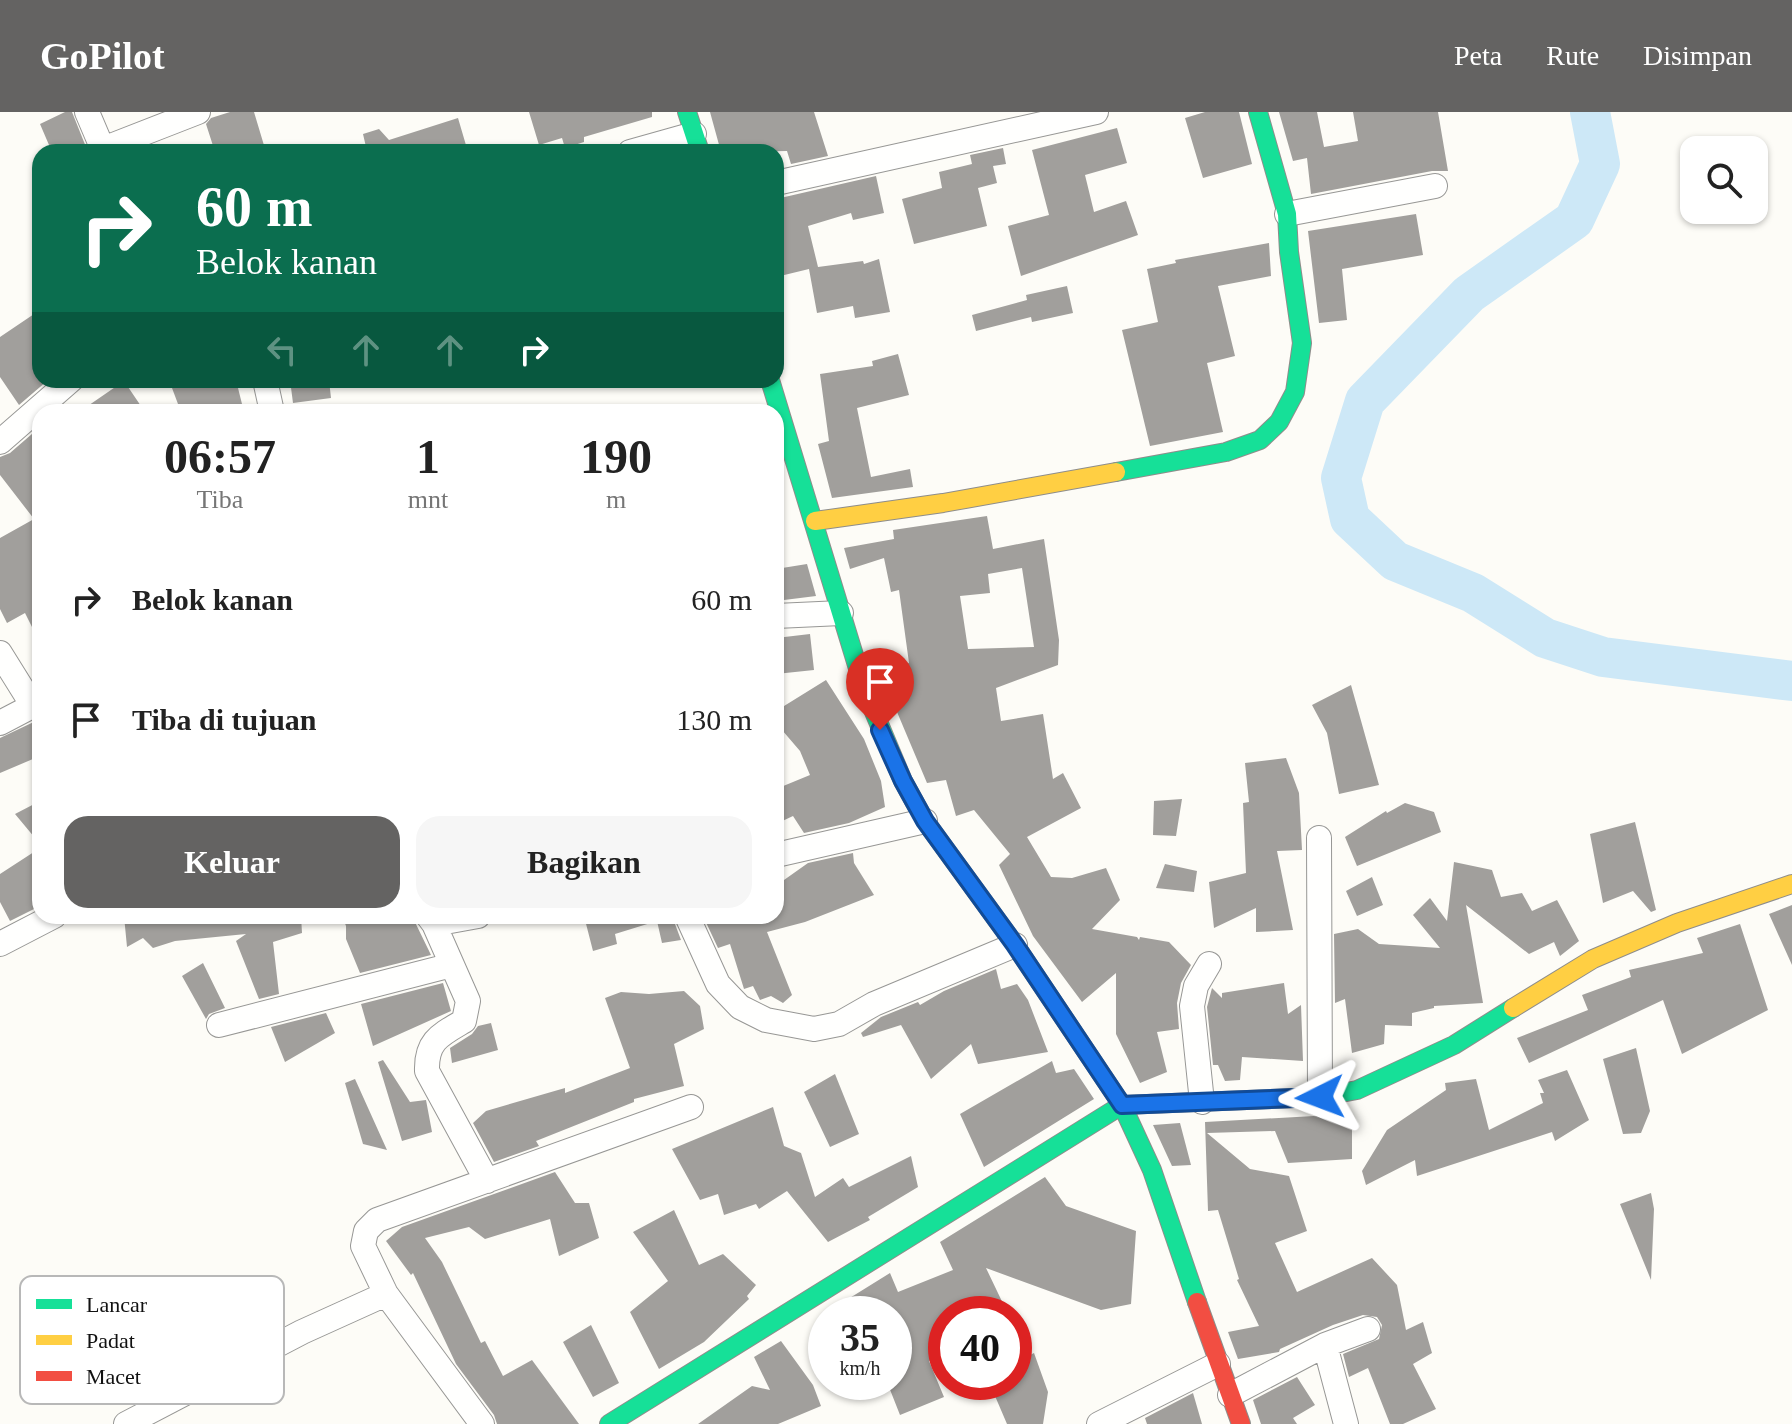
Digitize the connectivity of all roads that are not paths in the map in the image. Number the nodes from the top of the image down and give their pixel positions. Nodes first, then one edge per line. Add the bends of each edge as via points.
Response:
1 (87, 112) edge
2 (198, 112) edge
3 (1096, 112) edge
4 (1258, 112) edge
5 (694, 133) edge
6 (101, 144) edge
7 (121, 144) edge
8 (657, 144) edge
9 (784, 181) edge
10 (1435, 186) dead end
11 (1287, 214) junction
12 (62, 388) edge
13 (44, 404) edge
14 (32, 414) edge
15 (0, 442) edge
16 (785, 458) edge
17 (815, 521) junction
18 (841, 613) junction
19 (784, 616) edge
20 (0, 653) edge
21 (32, 698) edge
22 (32, 706) edge
23 (0, 723) edge
24 (925, 821) junction
25 (1319, 838) dead end
26 (784, 853) edge
27 (1792, 884) edge
28 (39, 924) edge
29 (433, 924) edge
30 (691, 924) edge
31 (0, 944) edge
32 (1015, 945) junction
33 (1209, 964) dead end
34 (452, 965) junction
35 (219, 1025) dead end
36 (1320, 1097) junction
37 (1202, 1102) junction
38 (1122, 1105) junction
39 (691, 1107) dead end
40 (487, 1181) junction
41 (386, 1294) junction
42 (1368, 1329) dead end
43 (284, 1341) edge
44 (1325, 1345) junction
45 (1218, 1364) junction
46 (1230, 1395) junction
47 (164, 1404) edge
48 (126, 1424) edge
49 (482, 1424) edge
50 (609, 1424) edge
51 (1099, 1424) edge
52 (1241, 1424) edge
53 (1346, 1424) edge

1 - 6 street
2 - 7 street
3 - 9 street
4 - 11 street
5 - 8 street
10 - 11 street
11 - 17 street via 1302,343 1295,392 1279,422 1260,440 1150,466
12 - 13 street
14 - 15 street
16 - 17 street
17 - 18 street
18 - 19 street
18 - 24 street via 880,730
20 - 21 street
22 - 23 street
24 - 26 street
24 - 32 street
25 - 36 street
27 - 36 street via 1607,953 1454,1045 1357,1090
28 - 31 street
29 - 34 street
30 - 32 street via 718,984 740,1007 766,1020 814,1029 839,1024
32 - 38 street
33 - 37 street via 1192,1006
34 - 35 street
34 - 40 street via 468,1001 467,1012 464,1021 432,1043 427,1071
36 - 37 street
37 - 38 street
38 - 45 street via 1152,1170
38 - 50 street
39 - 40 street
40 - 41 street via 377,1220 366,1231 363,1246
41 - 43 street
41 - 49 street
42 - 44 street
44 - 46 street
44 - 53 street
45 - 46 street
45 - 51 street
46 - 52 street
47 - 48 street

